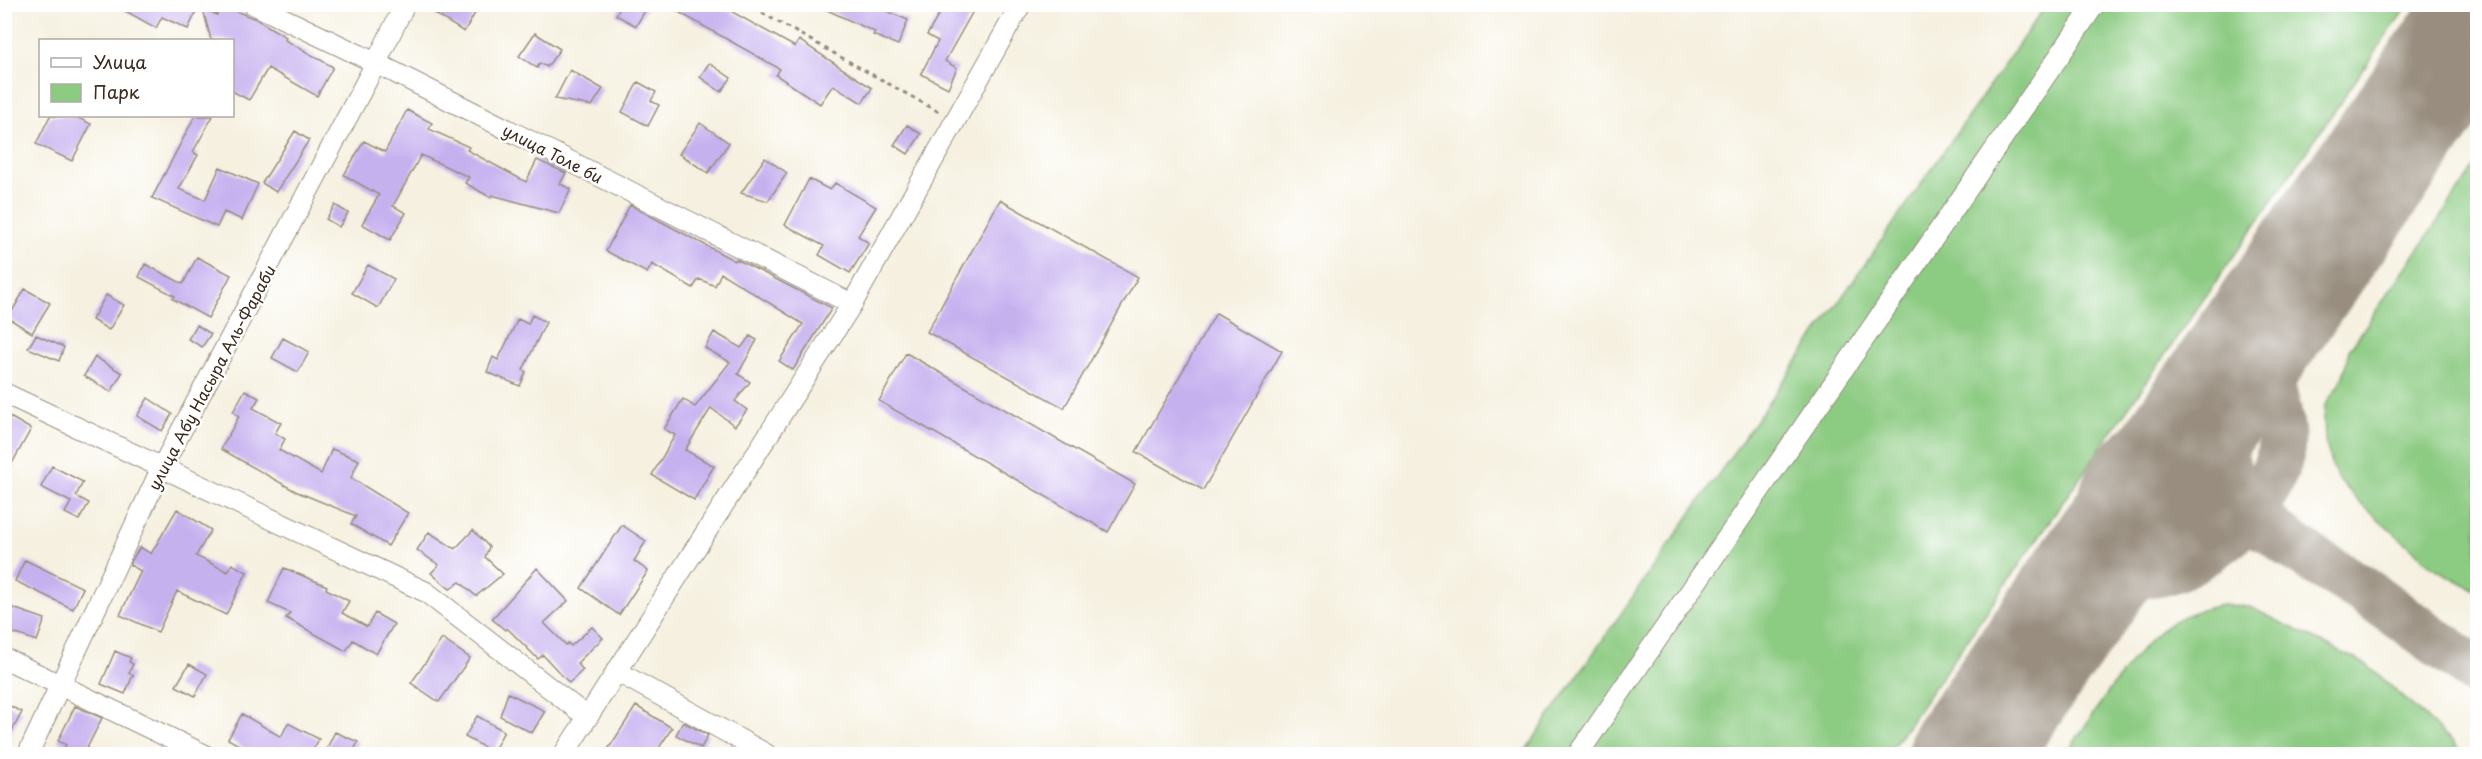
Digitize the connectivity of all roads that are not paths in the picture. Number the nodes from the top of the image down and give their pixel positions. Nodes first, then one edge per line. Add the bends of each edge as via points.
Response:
1 (253, 4) edge
2 (405, 4) edge
3 (1021, 4) edge
4 (2095, 4) edge
5 (376, 63) junction
6 (852, 304) junction
7 (4, 393) edge
8 (162, 467) junction
9 (4, 658) edge
10 (616, 671) junction
11 (61, 685) junction
12 (587, 717) junction
13 (28, 754) edge
14 (203, 754) edge
15 (564, 754) edge
16 (766, 754) edge
17 (1578, 754) edge

1 - 5 street, улица Толе би
2 - 5 street, улица Абу Насыра Аль-Фараби
3 - 6 street
4 - 17 street
5 - 6 street, улица Толе би
5 - 8 street, улица Абу Насыра Аль-Фараби
6 - 10 street
7 - 8 street
8 - 11 street, улица Абу Насыра Аль-Фараби
8 - 12 street via 426,592
9 - 11 street
10 - 12 street
10 - 16 street
11 - 13 street, улица Абу Насыра Аль-Фараби
11 - 14 street
12 - 15 street

